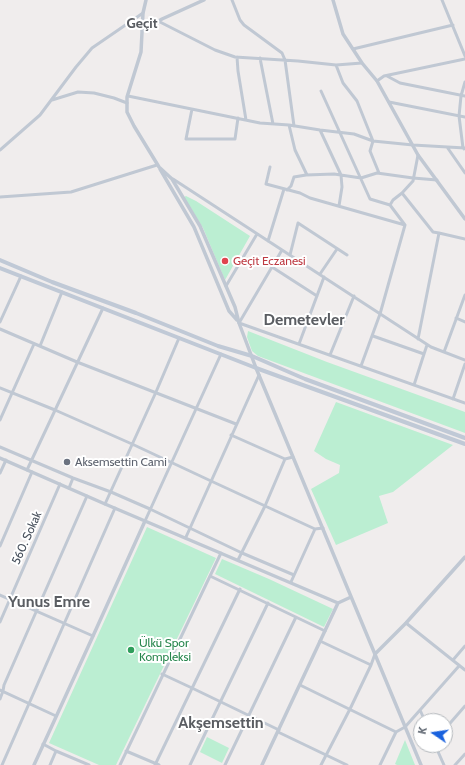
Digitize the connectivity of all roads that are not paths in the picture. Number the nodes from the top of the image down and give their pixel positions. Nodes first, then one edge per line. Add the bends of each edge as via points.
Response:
1 (146, 0) edge
2 (204, 0) edge
3 (232, 0) edge
4 (333, 0) edge
5 (442, 0) edge
6 (143, 13) junction
7 (158, 21) junction
8 (453, 26) junction
9 (142, 31) junction
10 (460, 43) junction
11 (465, 43) edge
12 (353, 49) junction
13 (237, 57) junction
14 (465, 57) edge
15 (260, 58) junction
16 (285, 60) junction
17 (362, 63) junction
18 (336, 65) junction
19 (387, 76) junction
20 (377, 81) junction
21 (465, 82) edge
22 (321, 91) dead end
23 (128, 96) junction
24 (463, 96) edge
25 (52, 100) junction
26 (389, 102) junction
27 (127, 103) junction
28 (192, 109) junction
29 (459, 116) junction
30 (465, 117) edge
31 (238, 118) junction
32 (246, 120) junction
33 (273, 124) junction
34 (289, 125) junction
35 (294, 126) junction
36 (320, 130) junction
37 (340, 132) junction
38 (373, 140) junction
39 (413, 145) junction
40 (447, 147) junction
41 (464, 148) edge
42 (0, 150) edge
43 (418, 155) junction
44 (158, 166) junction
45 (270, 167) dead end
46 (380, 173) junction
47 (465, 173) edge
48 (307, 175) junction
49 (341, 175) junction
50 (361, 178) junction
51 (413, 178) junction
52 (172, 179) junction
53 (436, 180) junction
54 (285, 190) junction
55 (402, 193) junction
56 (0, 197) edge
57 (390, 205) junction
58 (339, 206) junction
59 (465, 219) edge
60 (405, 225) junction
61 (438, 233) junction
62 (257, 234) junction
63 (465, 238) edge
64 (268, 241) junction
65 (337, 248) junction
66 (282, 250) junction
67 (290, 255) junction
68 (347, 255) dead end
69 (0, 260) edge
70 (272, 267) junction
71 (0, 268) edge
72 (320, 274) junction
73 (22, 276) junction
74 (324, 277) junction
75 (226, 286) junction
76 (62, 292) junction
77 (465, 294) edge
78 (318, 296) junction
79 (354, 296) junction
80 (103, 308) junction
81 (380, 314) junction
82 (456, 318) junction
83 (0, 322) edge
84 (465, 322) edge
85 (239, 323) junction
86 (0, 329) edge
87 (373, 336) junction
88 (179, 338) junction
89 (418, 339) junction
90 (34, 344) junction
91 (299, 344) junction
92 (427, 345) junction
93 (40, 346) junction
94 (444, 352) junction
95 (221, 354) junction
96 (424, 354) junction
97 (330, 355) junction
98 (252, 356) junction
99 (465, 360) edge
100 (78, 362) junction
101 (465, 364) edge
102 (362, 366) junction
103 (256, 368) junction
104 (259, 374) junction
105 (414, 385) junction
106 (0, 388) edge
107 (156, 392) junction
108 (13, 393) junction
109 (453, 399) junction
110 (465, 404) edge
111 (196, 408) junction
112 (55, 410) junction
113 (0, 420) edge
114 (236, 424) junction
115 (231, 435) junction
116 (465, 438) edge
117 (132, 444) junction
118 (465, 444) edge
119 (0, 446) edge
120 (294, 457) junction
121 (0, 458) edge
122 (285, 459) junction
123 (6, 460) junction
124 (31, 460) junction
125 (171, 462) junction
126 (27, 470) junction
127 (32, 472) junction
128 (0, 473) edge
129 (73, 478) junction
130 (211, 481) junction
131 (60, 484) junction
132 (69, 488) junction
133 (111, 492) junction
134 (87, 496) junction
135 (105, 504) junction
136 (265, 506) junction
137 (115, 508) junction
138 (150, 509) junction
139 (145, 520) junction
140 (190, 528) junction
141 (323, 528) junction
142 (315, 529) junction
143 (186, 538) junction
144 (0, 546) edge
145 (221, 553) junction
146 (242, 553) junction
147 (465, 557) edge
148 (238, 560) junction
149 (294, 575) junction
150 (210, 576) junction
151 (291, 582) junction
152 (240, 589) junction
153 (0, 595) edge
154 (351, 597) junction
155 (10, 600) junction
156 (268, 603) junction
157 (338, 603) junction
158 (36, 611) junction
159 (296, 617) junction
160 (0, 622) edge
161 (406, 623) junction
162 (64, 624) junction
163 (325, 631) junction
164 (93, 636) junction
165 (320, 641) junction
166 (465, 646) edge
167 (375, 654) junction
168 (453, 660) junction
169 (371, 665) junction
170 (459, 666) junction
171 (465, 670) edge
172 (162, 674) junction
173 (300, 685) junction
174 (192, 688) junction
175 (2, 691) edge
176 (0, 699) edge
177 (220, 701) junction
178 (29, 703) junction
179 (465, 706) edge
180 (350, 709) junction
181 (420, 710) junction
182 (421, 713) edge
183 (249, 715) junction
184 (56, 716) junction
185 (453, 720) edge
186 (405, 727) junction
187 (278, 731) junction
188 (396, 732) junction
189 (44, 744) junction
190 (56, 751) junction
191 (126, 751) junction
192 (439, 753) edge
193 (465, 754) edge
194 (326, 755) junction
195 (2, 765) edge
196 (34, 765) edge
197 (50, 765) edge
198 (87, 765) edge
199 (120, 765) edge
200 (157, 765) edge
201 (190, 765) edge
202 (225, 765) edge
203 (262, 765) edge
204 (321, 765) edge
205 (348, 765) edge
206 (380, 765) edge
207 (421, 765) edge
208 (444, 765) edge
209 (455, 765) edge

1 - 6 street
2 - 7 street
3 - 16 street via 244,25 282,53
4 - 12 street via 343,34
5 - 8 street
6 - 9 street
6 - 25 street via 92,48
7 - 9 street
7 - 13 street via 215,50
8 - 10 street
8 - 12 street
9 - 23 street via 141,52
10 - 11 street
10 - 14 street
12 - 17 street
13 - 15 street
13 - 32 street
14 - 19 street
15 - 16 street
15 - 33 street
16 - 18 street
16 - 35 street
17 - 18 street
17 - 20 street
18 - 38 street via 343,83 357,101
19 - 20 street
19 - 24 street via 400,83
20 - 26 street
21 - 24 street
22 - 37 street
23 - 27 street
23 - 28 street
24 - 29 street
25 - 27 street via 78,92 94,93
25 - 42 street via 40,115
26 - 29 street
26 - 39 street
27 - 44 street via 127,112
28 - 31 street
28 - 31 street via 186,139 235,138
29 - 30 street
29 - 41 street
31 - 32 street
32 - 33 street
33 - 34 street
34 - 35 street
34 - 48 street via 295,150
35 - 36 street
36 - 37 street
36 - 49 street
37 - 38 street
37 - 50 street
38 - 39 street
38 - 46 street via 370,151
39 - 40 street
39 - 43 street
40 - 41 street
40 - 47 street
43 - 51 street
43 - 53 street
44 - 52 street
44 - 56 street via 71,192
44 - 85 street via 194,227 230,311
45 - 54 street via 266,184
46 - 50 street
46 - 51 street
48 - 49 street
48 - 54 street via 294,177 291,186
49 - 50 street
49 - 58 street
50 - 57 street via 370,199
51 - 53 street
51 - 55 street
52 - 62 street
52 - 75 street via 200,226
53 - 59 street
54 - 58 street
54 - 64 street
55 - 57 street
55 - 61 street via 433,232
57 - 60 street
58 - 60 street
60 - 81 street
61 - 63 street
61 - 89 street
62 - 64 street
62 - 75 street
64 - 66 street
65 - 67 street via 298,223
65 - 68 street
65 - 72 street
66 - 67 street
66 - 70 street
67 - 72 street
69 - 98 main road via 218,346
70 - 78 street
70 - 85 street
71 - 73 main road
72 - 74 street
73 - 76 main road
73 - 83 street
74 - 78 street
74 - 79 street
75 - 85 street
76 - 80 main road
76 - 93 street
77 - 82 street
78 - 91 street
79 - 81 street
79 - 97 street
80 - 88 main road
80 - 100 street
81 - 87 street
81 - 89 street
82 - 84 street
82 - 94 street
85 - 91 street
85 - 98 street
86 - 90 street
87 - 96 street
87 - 102 street
88 - 95 main road
88 - 107 street
89 - 92 street
90 - 93 street
90 - 108 street
91 - 97 street
92 - 94 street
92 - 96 street
93 - 100 street
94 - 99 street
95 - 103 main road
95 - 111 street
96 - 105 street
97 - 102 street
98 - 103 street
98 - 116 main road via 305,379
100 - 107 street
100 - 112 street
101 - 109 street
102 - 105 street
103 - 104 street
103 - 118 main road
104 - 114 street
104 - 120 street
105 - 109 street
106 - 108 street
107 - 111 street
107 - 117 street
108 - 112 street
108 - 113 street
109 - 110 street
111 - 114 street
111 - 125 street
112 - 117 street
112 - 124 street
114 - 115 street
115 - 122 street
115 - 130 street
117 - 125 street
117 - 133 street
119 - 124 street
120 - 122 street
120 - 141 street
121 - 123 street
122 - 136 street
123 - 126 street
123 - 128 street
124 - 126 street
124 - 129 street
125 - 130 street
125 - 138 street
126 - 127 street
127 - 131 street
127 - 144 street
129 - 132 street
129 - 133 street
130 - 136 street
130 - 140 street
131 - 132 street
131 - 155 street, 560. Sokak
132 - 134 street
133 - 135 street
133 - 138 street
134 - 135 street
134 - 158 street
135 - 137 street
136 - 142 street
136 - 146 street
137 - 139 street
137 - 162 street
138 - 139 street
138 - 140 street
139 - 143 street
139 - 164 street
140 - 143 street
140 - 146 street
141 - 142 street
141 - 154 street
142 - 149 street
143 - 145 street
145 - 148 street
145 - 150 street
146 - 148 street
146 - 149 street
147 - 161 street
148 - 151 street
149 - 151 street
150 - 152 street
150 - 172 street
151 - 157 street
152 - 156 street
152 - 174 street
153 - 155 street
154 - 157 street
154 - 167 street
155 - 158 street
155 - 160 street, 560. Sokak
156 - 159 street
156 - 177 street
157 - 163 street
158 - 162 street
158 - 175 street
159 - 163 street
159 - 183 street
161 - 167 street
161 - 168 street
162 - 164 street
162 - 178 street
163 - 165 street
164 - 184 street
165 - 169 street
165 - 173 street
166 - 168 street
167 - 169 street
167 - 186 street
168 - 170 street
169 - 180 street
170 - 171 street
170 - 181 street
172 - 174 street
172 - 191 street
173 - 180 street
173 - 187 street
174 - 177 street
174 - 200 street
175 - 176 street
175 - 178 street
177 - 183 street
177 - 201 street
178 - 184 street
178 - 195 street
179 - 185 street
180 - 188 street
180 - 194 street
181 - 182 street
181 - 186 street
183 - 187 street
183 - 202 street
184 - 189 street
186 - 188 street
186 - 207 street
187 - 194 street
187 - 203 street
188 - 206 street
189 - 190 street
189 - 196 street
190 - 197 street
190 - 198 street
191 - 199 street
191 - 200 street
192 - 208 street
193 - 209 street
194 - 204 street
194 - 205 street

